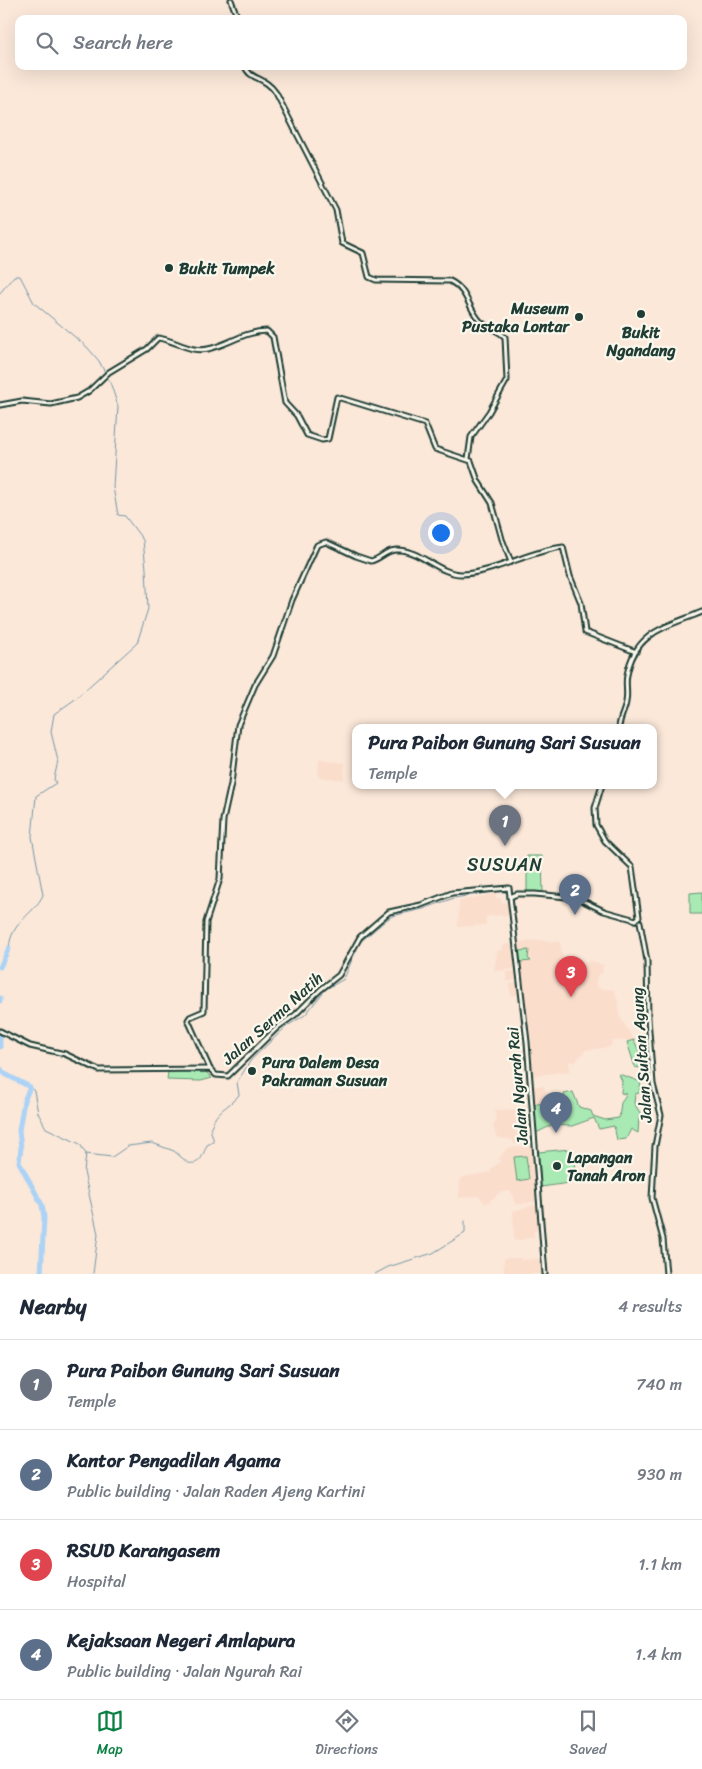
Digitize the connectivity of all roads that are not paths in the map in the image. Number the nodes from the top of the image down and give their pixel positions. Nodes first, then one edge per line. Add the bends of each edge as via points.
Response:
1 (231, 0) edge
2 (237, 15) edge
3 (246, 70) edge
4 (0, 405) edge
5 (468, 459) junction
6 (511, 562) junction
7 (702, 612) edge
8 (636, 652) junction
9 (619, 724) edge
10 (601, 789) edge
11 (509, 888) junction
12 (517, 894) junction
13 (510, 897) junction
14 (639, 920) junction
15 (0, 1031) edge
16 (210, 1069) junction
17 (545, 1274) edge
18 (666, 1274) edge

1 - 2 street
3 - 5 street via 270,84 276,93 336,210 342,243 363,253 369,278 450,281 463,291 480,321 505,337 507,380 471,437
4 - 5 street via 70,400 88,391 100,378 161,338 180,346 207,349 248,334 270,332 285,403 310,436 328,440 338,398 421,422 428,428 435,449
5 - 6 street via 492,503
6 - 8 street via 538,551 563,548 581,603 585,632
6 - 16 street via 459,574 402,550 388,551 371,561 326,542 315,548 292,600 273,656 255,685 238,725 223,820 220,879 206,922 204,1011 188,1020
7 - 8 street via 651,633
8 - 9 street via 627,676 626,703
10 - 14 street, Jalan Sultan Agung via 595,808 596,824 605,841 632,867
11 - 12 street
11 - 13 street
11 - 16 street, Jalan Serma Natih via 452,893 421,905 389,912 360,937 339,975 278,1027 233,1073 218,1075
12 - 13 street
12 - 14 street via 577,898 604,911
13 - 17 street, Jalan Ngurah Rai via 527,1042
14 - 18 street, Jalan Sultan Agung via 647,961 653,1084 661,1116 655,1146 652,1198 663,1241
15 - 16 street, Jalan Serma Natih via 100,1070

